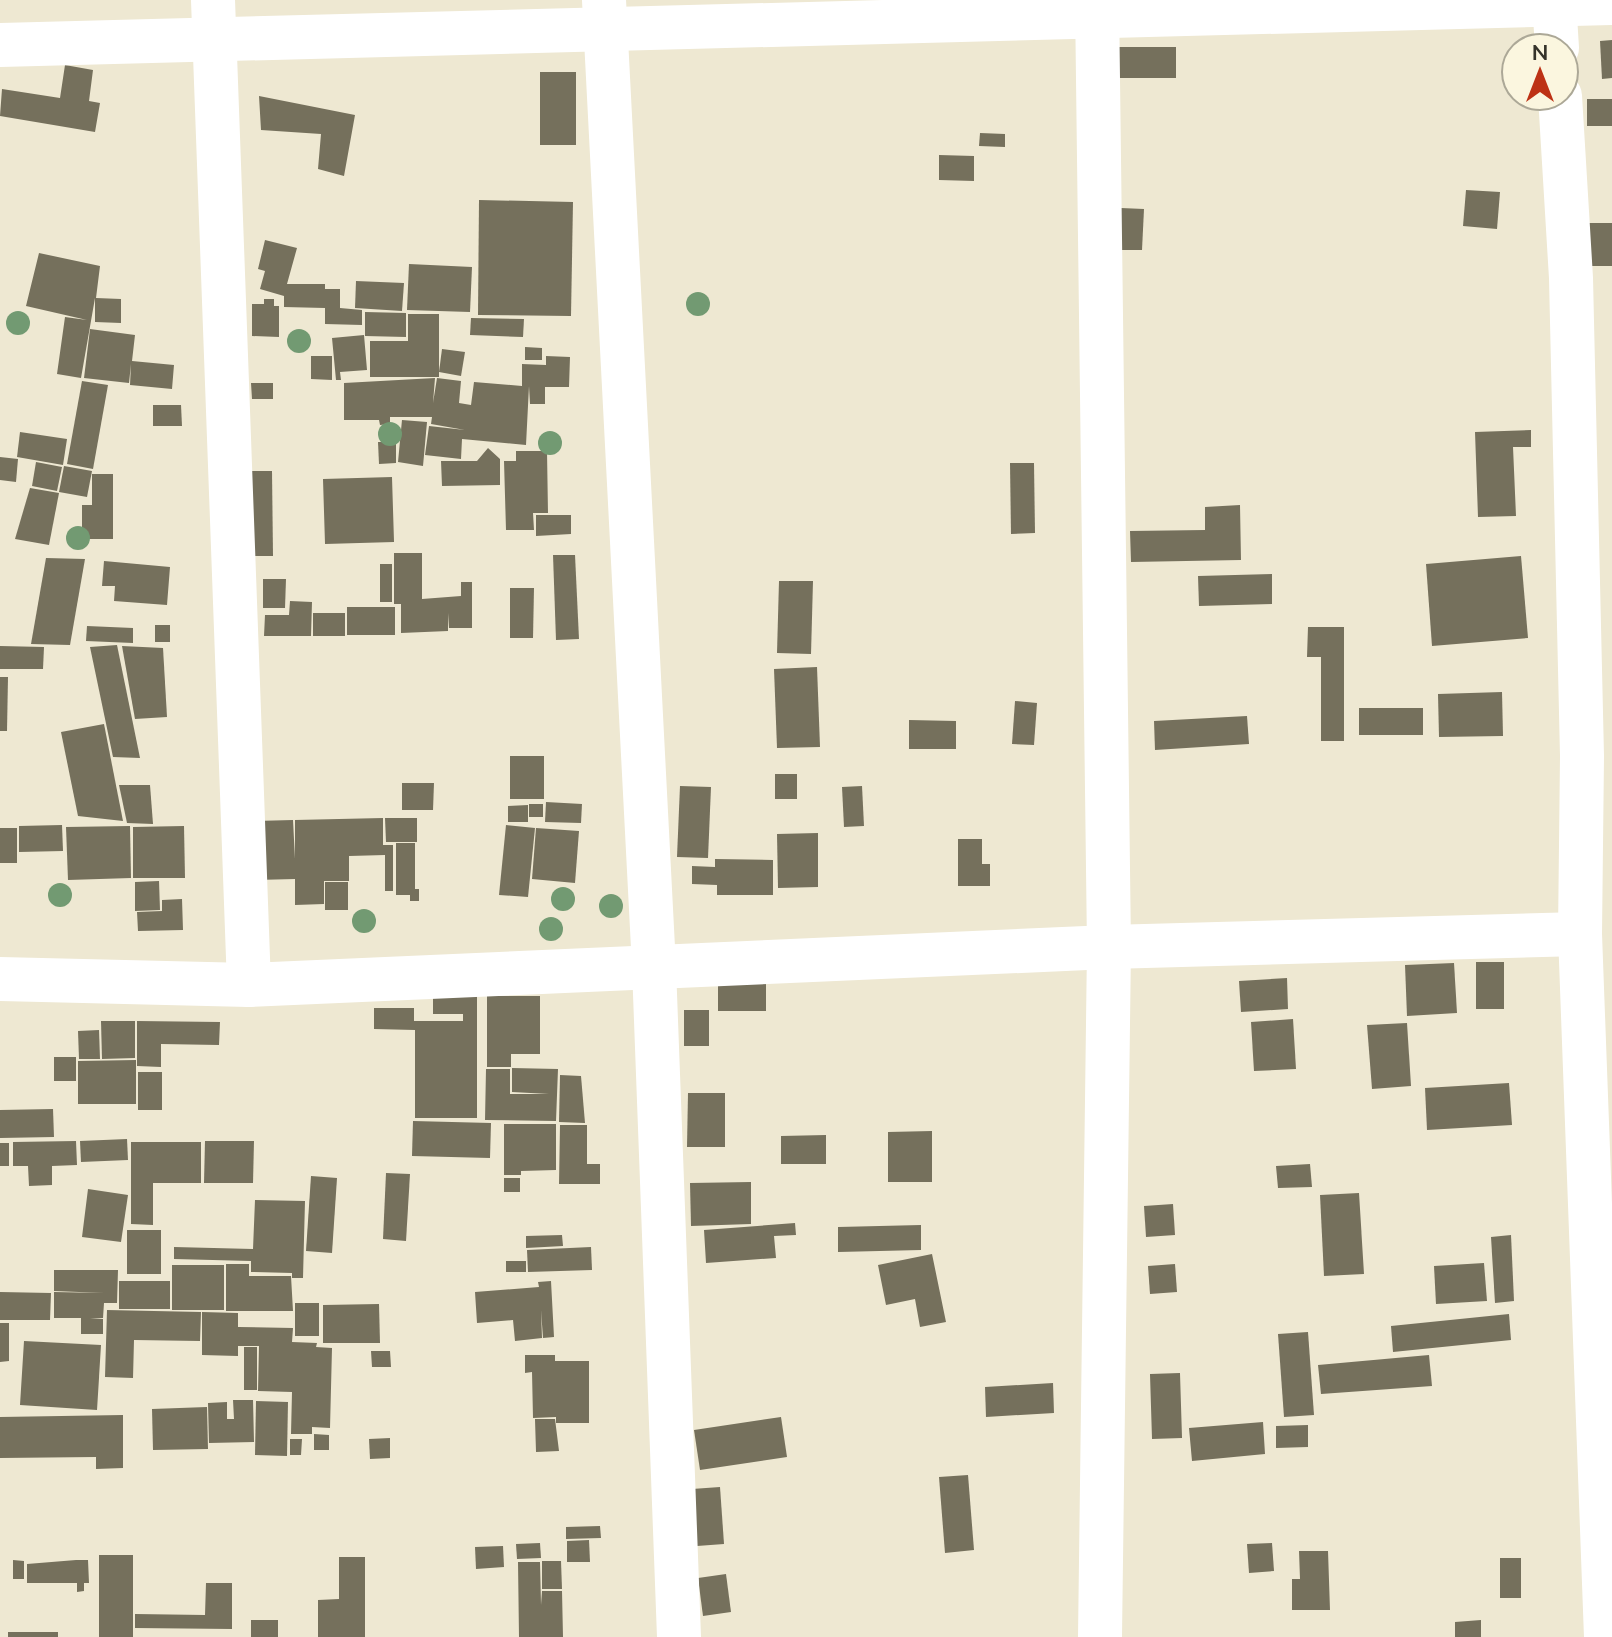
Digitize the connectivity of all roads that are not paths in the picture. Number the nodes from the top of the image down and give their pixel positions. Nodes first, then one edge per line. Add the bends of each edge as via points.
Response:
1 (1554, 2) edge
2 (1612, 3) edge
3 (1097, 8) edge
4 (604, 16) edge
5 (214, 20) edge
6 (1556, 32) edge
7 (0, 45) edge
8 (1561, 112) edge
9 (1597, 757) edge
10 (1580, 934) junction
11 (1109, 947) junction
12 (654, 967) junction
13 (0, 979) edge
14 (249, 985) junction
15 (1606, 1523) edge
16 (679, 1637) edge
17 (1100, 1637) edge
18 (1606, 1637) edge

1 - 2 street
1 - 3 street
1 - 6 street
3 - 4 street
3 - 11 street
4 - 5 street
4 - 12 street
5 - 7 street
5 - 14 street
8 - 9 street
9 - 10 street
10 - 11 street
10 - 15 street
11 - 12 street
11 - 17 street
12 - 14 street
12 - 16 street
13 - 14 street
15 - 18 street

